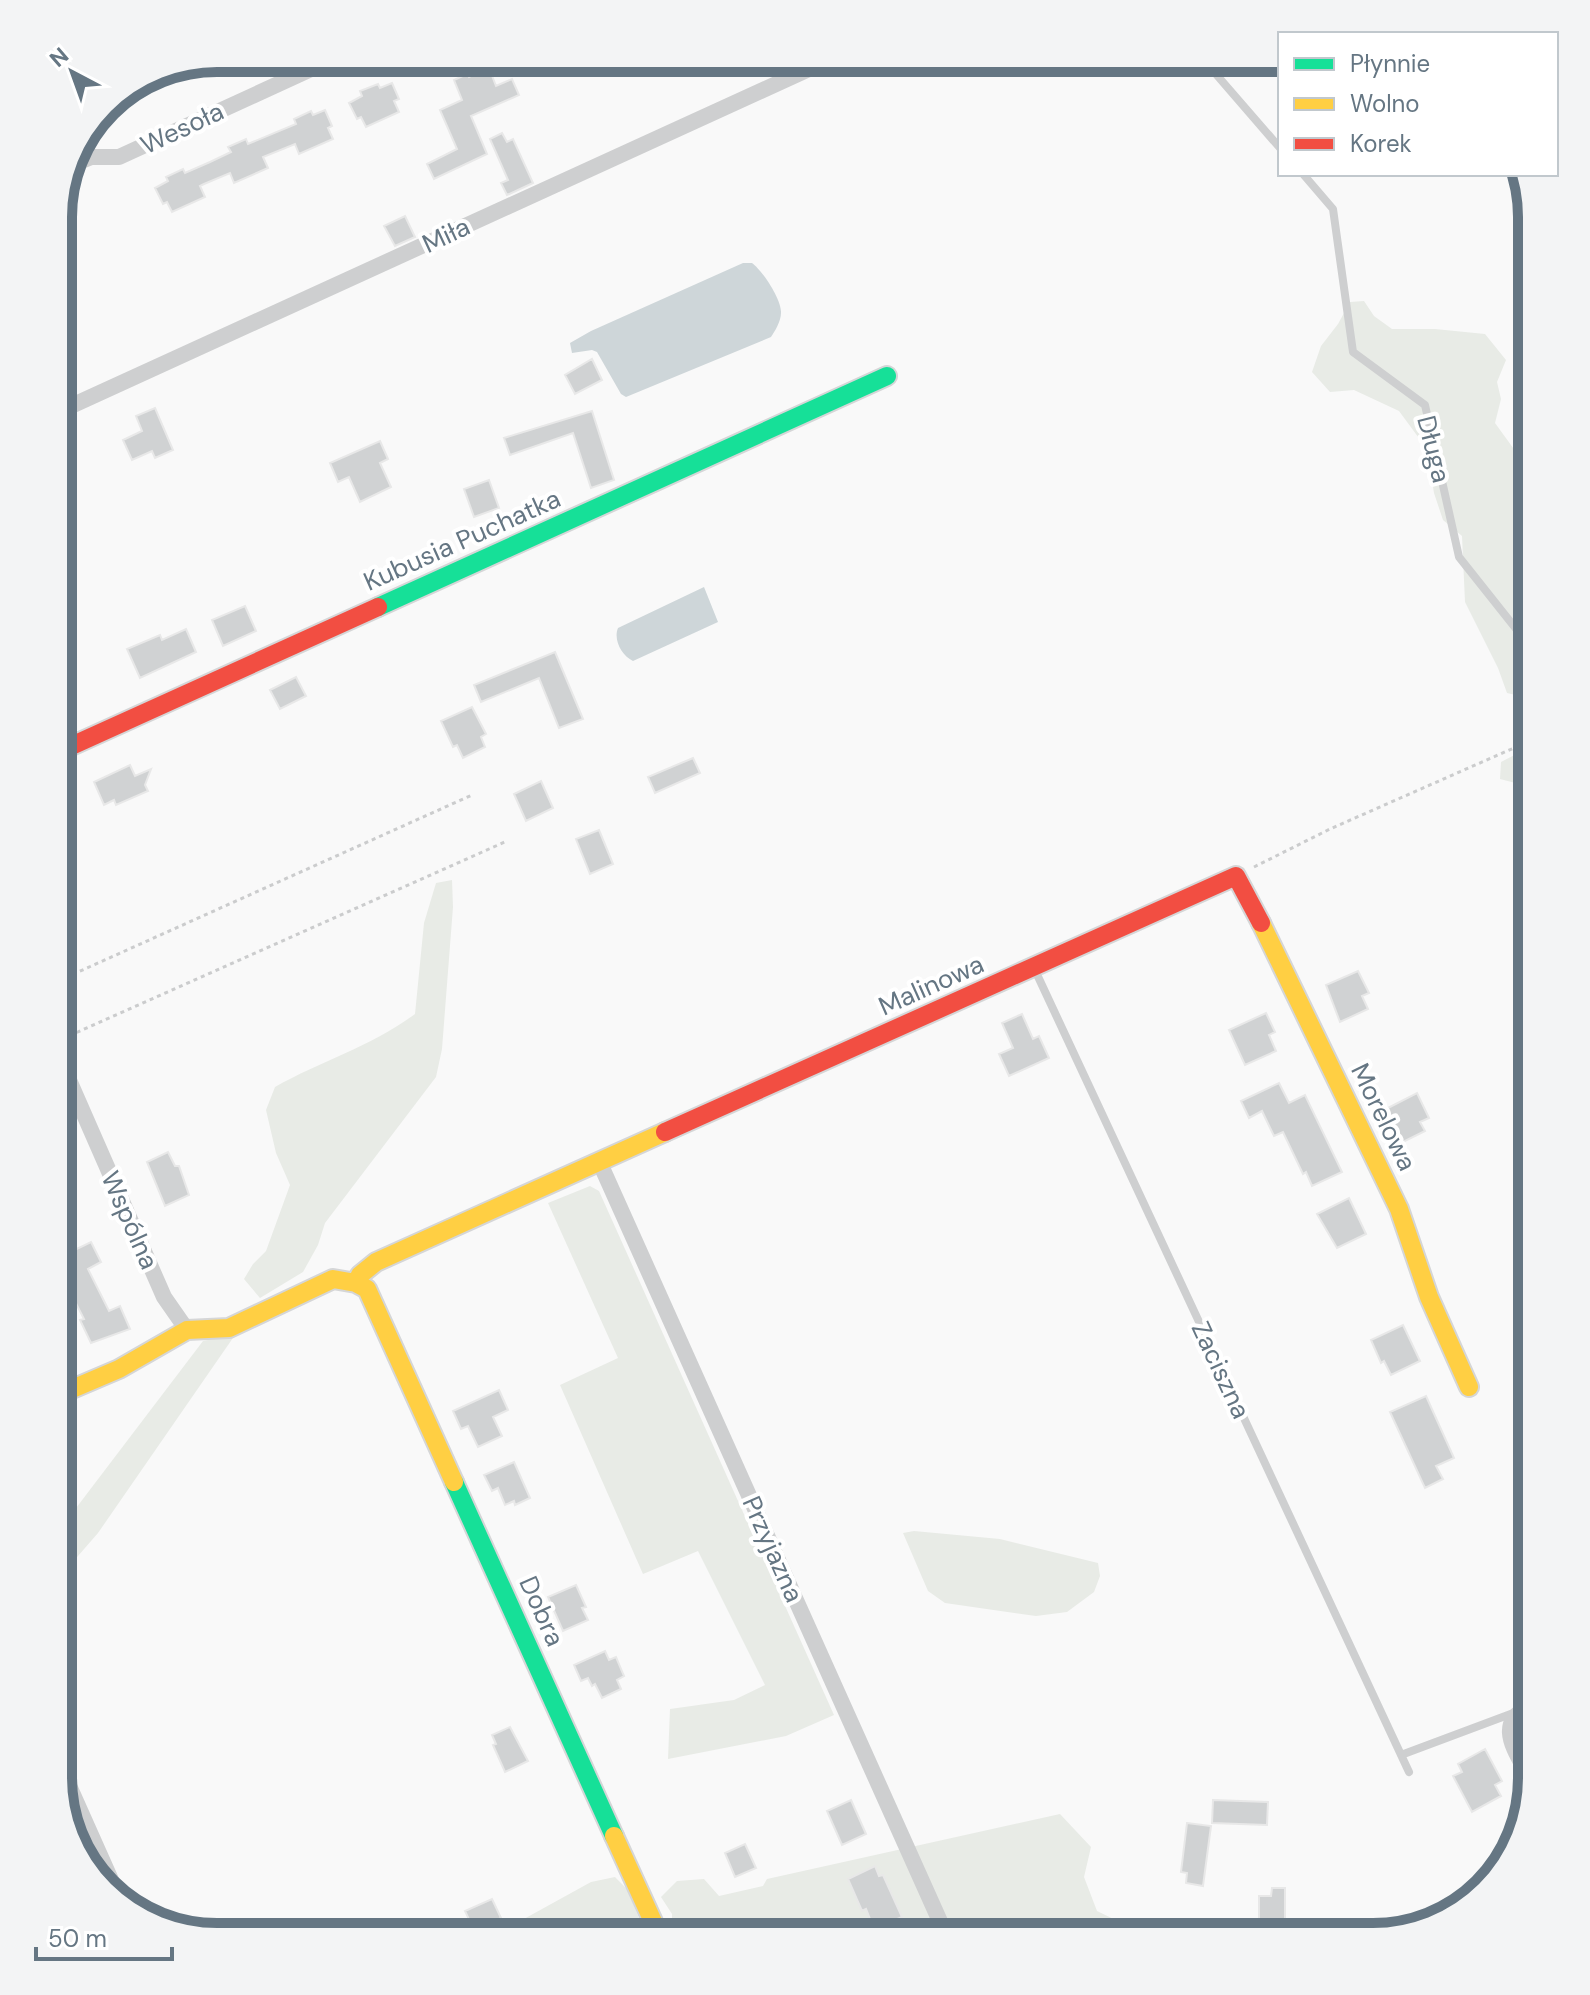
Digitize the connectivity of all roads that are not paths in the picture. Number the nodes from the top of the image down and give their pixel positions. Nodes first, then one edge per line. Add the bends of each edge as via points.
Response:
1 (304, 72) edge
2 (802, 72) edge
3 (1214, 72) edge
4 (1278, 146) edge
5 (83, 160) edge
6 (1305, 176) edge
7 (887, 376) dead end
8 (72, 406) edge
9 (1518, 631) edge
10 (72, 746) edge
11 (1236, 876) joint
12 (1034, 967) junction
13 (72, 1087) edge
14 (599, 1161) junction
15 (356, 1283) junction
16 (187, 1330) junction
17 (1469, 1387) dead end
18 (72, 1389) edge
19 (1516, 1712) joint
20 (1518, 1754) edge
21 (1401, 1755) junction
22 (1409, 1772) dead end
23 (73, 1794) edge
24 (109, 1875) edge
25 (654, 1923) edge
26 (941, 1923) edge

1 - 5 street, Wesoła via 119,157
2 - 8 street, Miła
3 - 4 lane
6 - 9 lane, Długa via 1333,209 1353,352 1425,405 1459,557
7 - 10 street, Kubusia Puchatka
11 - 12 street, Malinowa
11 - 17 street, Morelowa via 1399,1209 1429,1297
12 - 14 street, Malinowa
12 - 21 lane, Zaciszna
13 - 16 street, Wspólna via 164,1297
14 - 15 street, Malinowa via 376,1262
14 - 26 street, Przyjazna
15 - 16 street via 333,1279 229,1328
15 - 25 street, Dobra via 367,1289 376,1305
16 - 18 street
19 - 20 street via 1509,1726
19 - 21 lane
21 - 22 lane, Zaciszna
23 - 24 street

